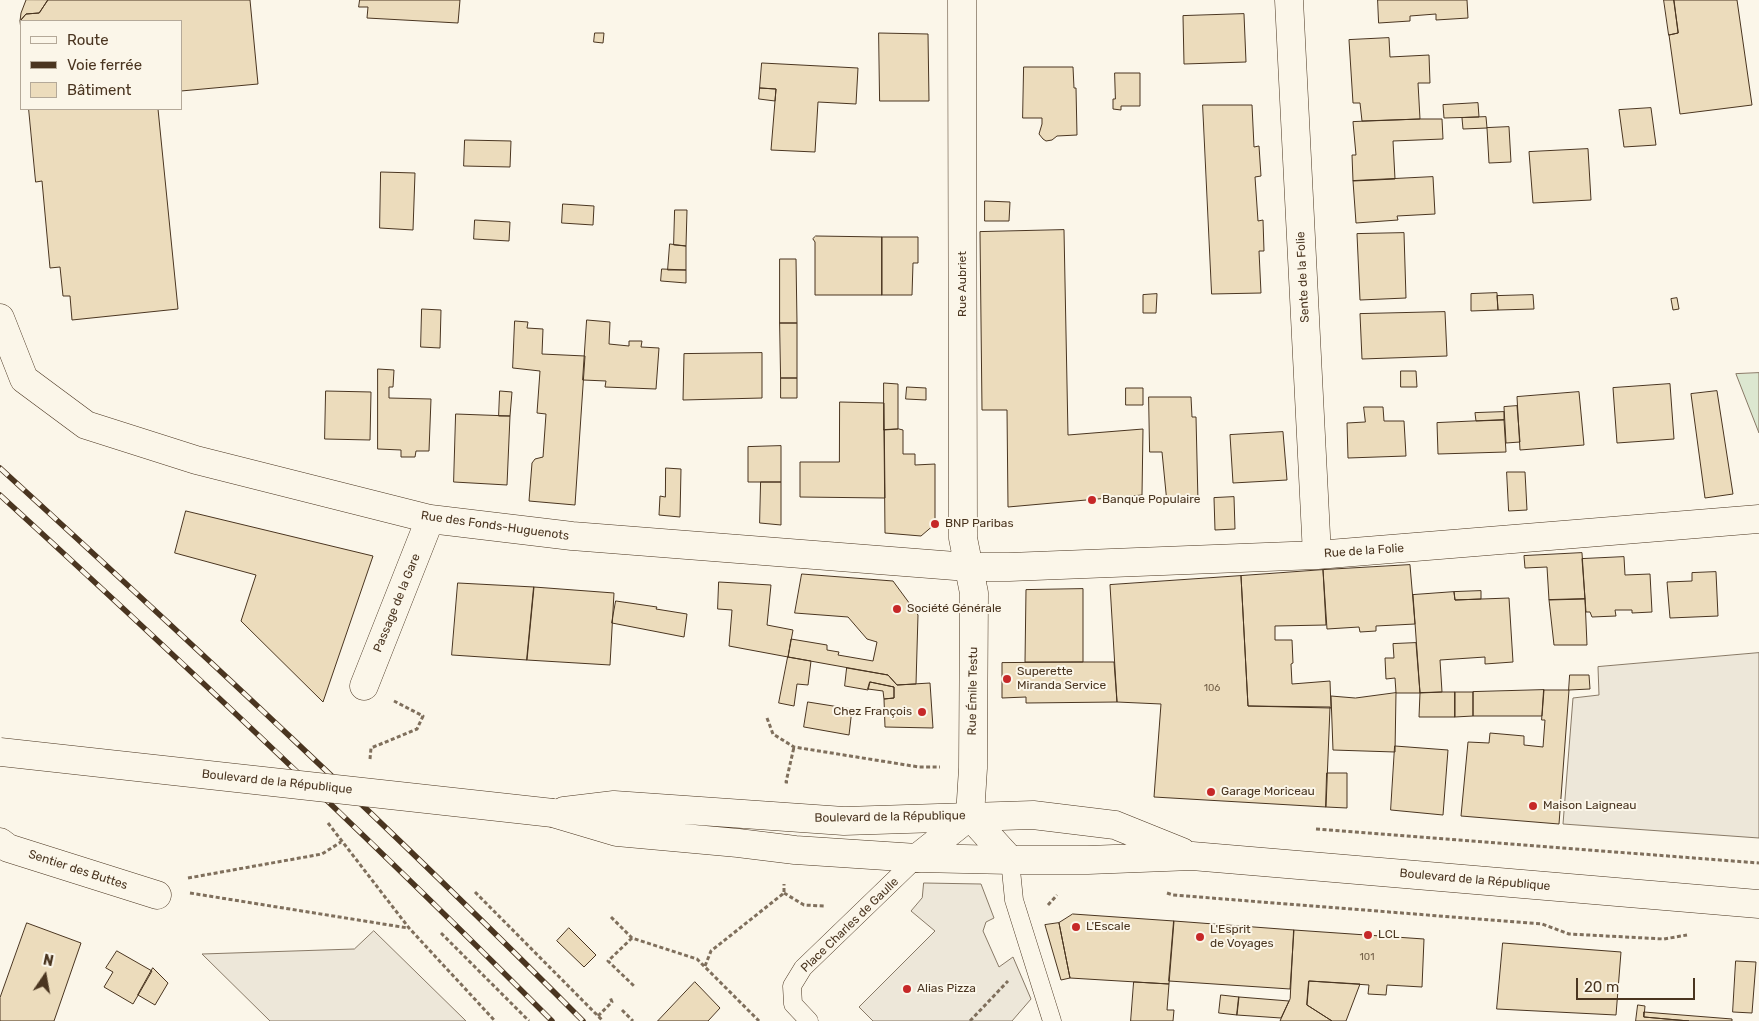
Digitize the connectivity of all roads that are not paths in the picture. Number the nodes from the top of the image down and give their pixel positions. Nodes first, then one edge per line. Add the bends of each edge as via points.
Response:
1 (962, 0) edge
2 (1288, 0) edge
3 (0, 318) edge
4 (430, 519) junction
5 (1759, 519) edge
6 (1317, 555) junction
7 (968, 567) junction
8 (364, 686) road end
9 (0, 752) edge
10 (553, 813) junction
11 (970, 816) junction
12 (0, 842) edge
13 (1192, 856) junction
14 (918, 858) junction
15 (1010, 860) junction
16 (157, 895) road end
17 (1759, 904) edge
18 (809, 1021) edge
19 (1052, 1021) edge

1 - 7 street, Rue Aubriet via 963,528
2 - 6 street, Sente de la Folie
3 - 4 street, Rue des Fonds-Huguenots via 24,379 86,425 196,460
4 - 7 street, Rue des Fonds-Huguenots via 572,536
4 - 8 street, Passage de la Gare
5 - 6 street, Rue de la Folie
6 - 7 street, Rue de la Folie
7 - 11 street, Rue Émile Testu via 974,593
9 - 10 street, Boulevard de la République, bridge
10 - 11 street, Boulevard de la République via 614,806 833,820
10 - 14 street, Boulevard de la République via 617,832 795,850
11 - 13 street, Boulevard de la République via 1033,814 1109,824
11 - 14 street
11 - 15 street
12 - 16 street, Sentier des Buttes via 8,848
13 - 15 street, Boulevard de la République
13 - 17 street, Boulevard de la République
14 - 15 street, Boulevard de la République
14 - 18 lane, Place Charles de Gaulle via 803,968 792,986 793,1004
15 - 19 lane via 1014,900

